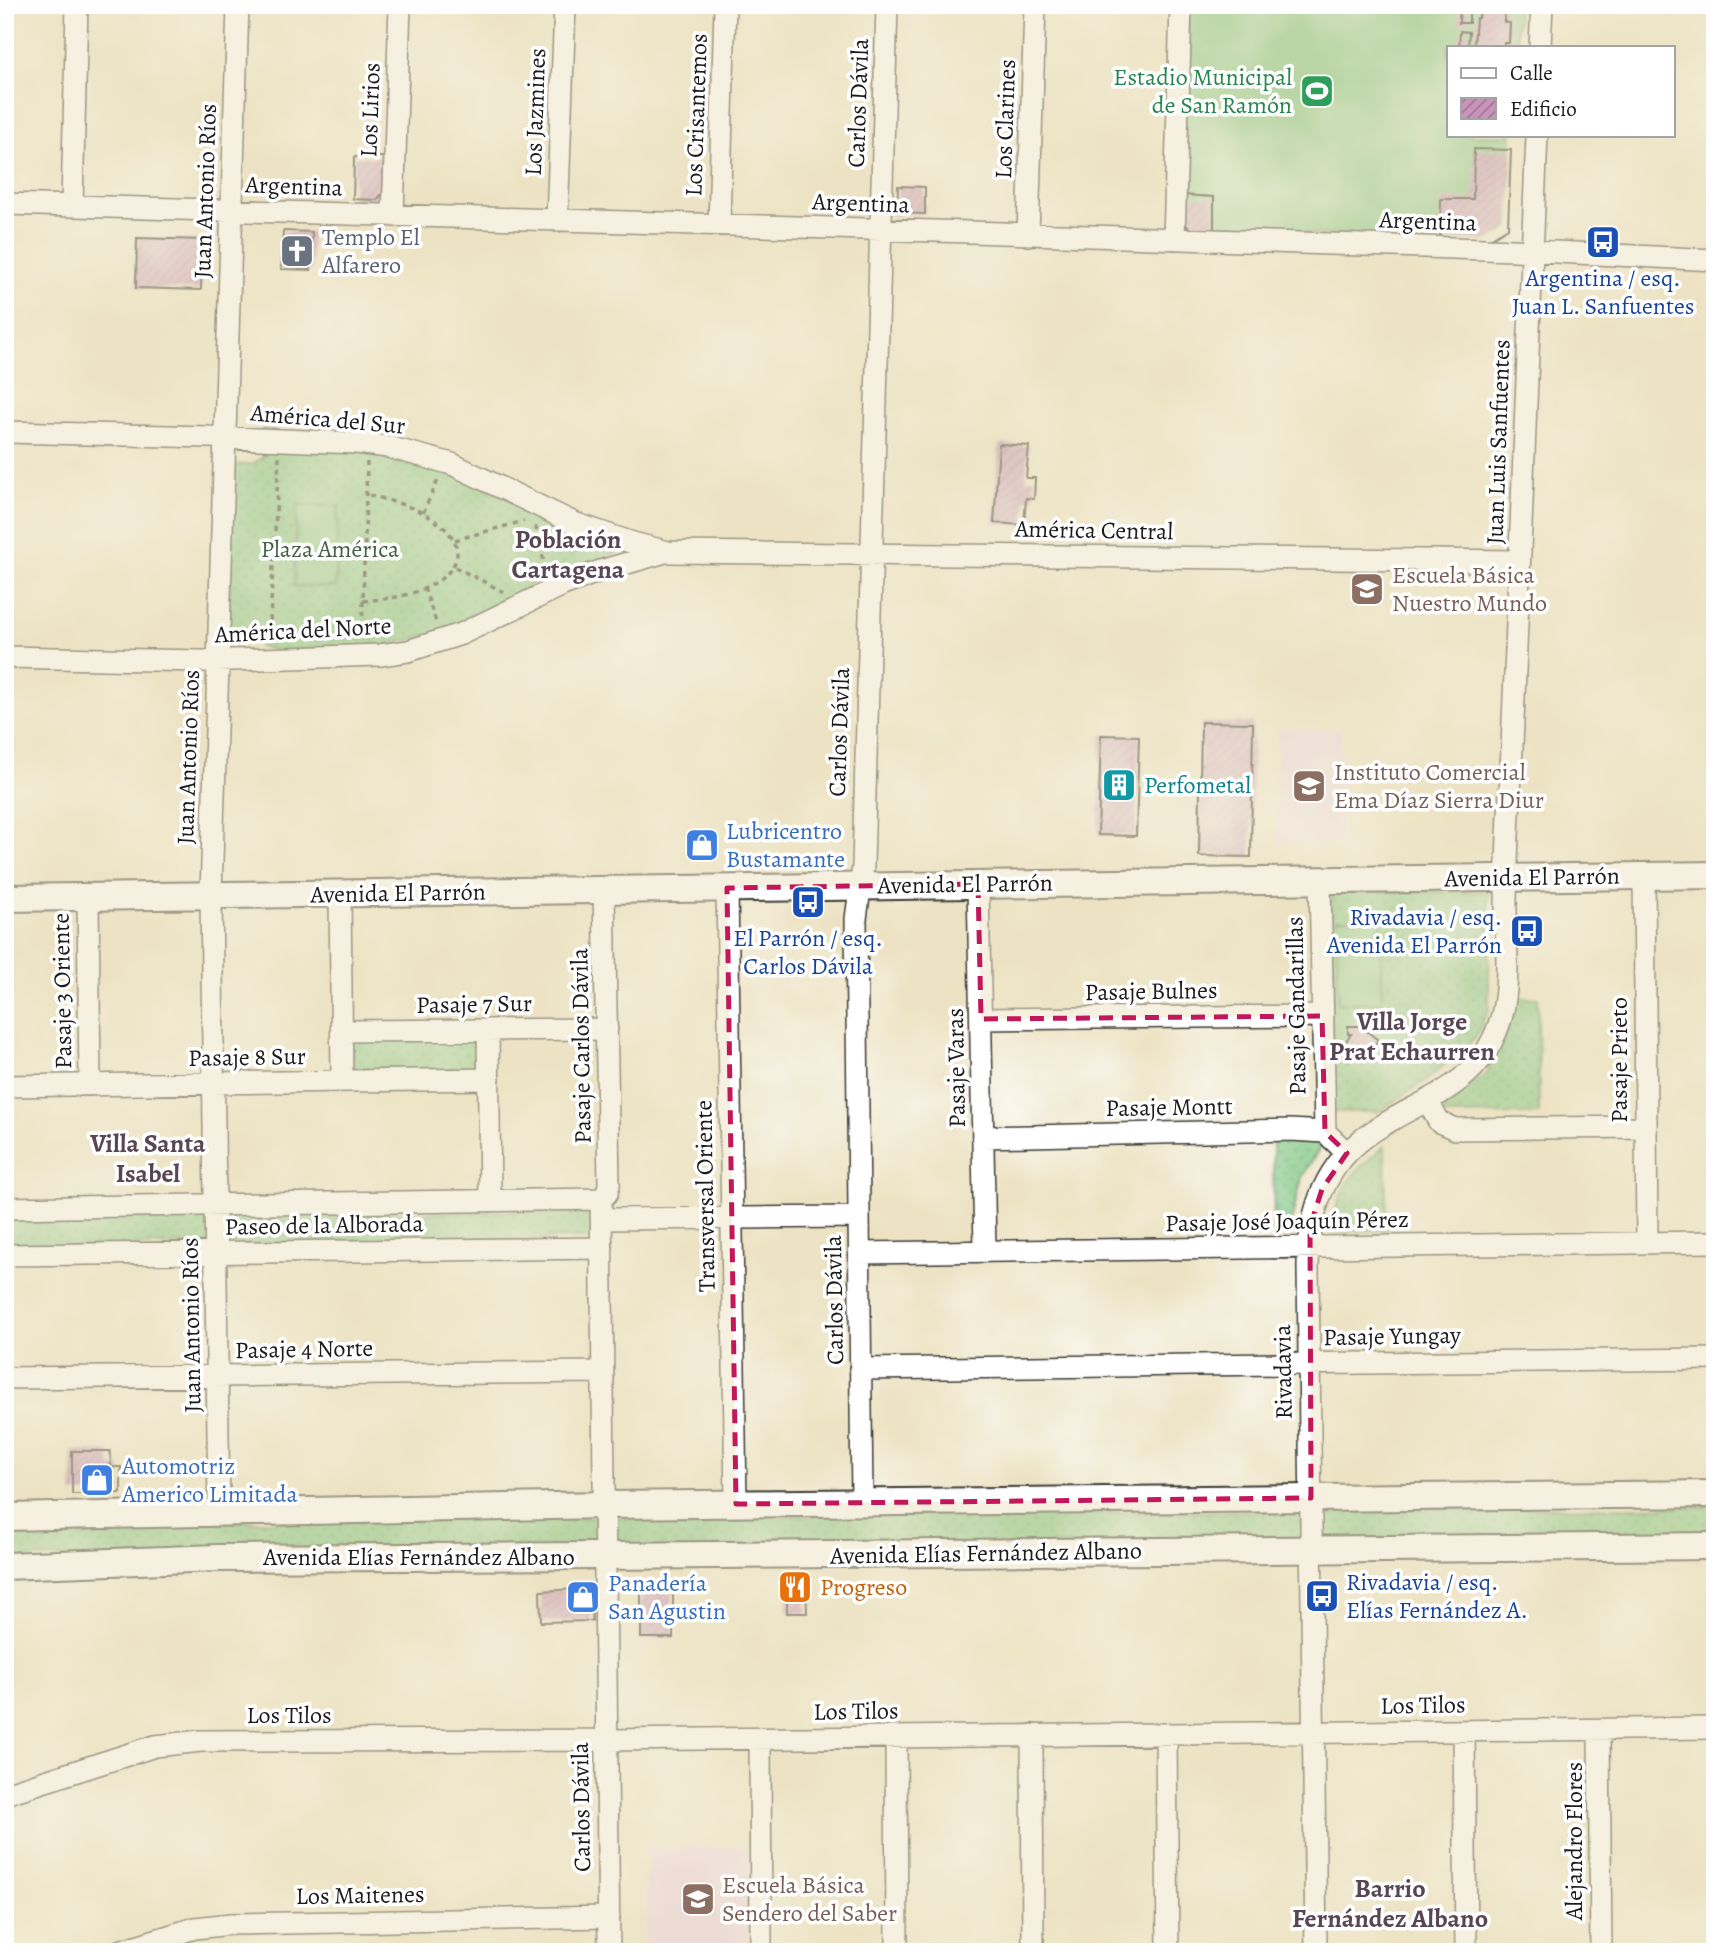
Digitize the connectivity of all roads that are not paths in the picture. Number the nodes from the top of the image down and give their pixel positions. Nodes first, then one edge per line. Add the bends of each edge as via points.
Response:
1 (77, 5) edge
2 (238, 5) edge
3 (400, 5) edge
4 (565, 5) edge
5 (725, 5) edge
6 (887, 5) edge
7 (1035, 5) edge
8 (1181, 5) edge
9 (1542, 5) edge
10 (1540, 46) edge
11 (1537, 136) edge
12 (5, 204) edge
13 (72, 206) junction
14 (231, 211) junction
15 (393, 216) junction
16 (558, 221) junction
17 (719, 225) junction
18 (880, 230) junction
19 (1028, 234) junction
20 (1174, 239) junction
21 (1532, 251) junction
22 (1715, 260) edge
23 (5, 432) edge
24 (224, 438) junction
25 (668, 552) junction
26 (870, 553) junction
27 (1519, 561) junction
28 (5, 657) edge
29 (217, 660) junction
30 (1715, 875) edge
31 (1644, 876) junction
32 (1506, 878) junction
33 (1320, 880) junction
34 (978, 884) junction
35 (859, 885) junction
36 (727, 888) junction
37 (604, 889) junction
38 (340, 894) junction
39 (211, 895) junction
40 (88, 897) junction
41 (5, 898) edge
42 (1322, 1016) junction
43 (981, 1019) junction
44 (607, 1029) junction
45 (488, 1030) junction
46 (341, 1031) junction
47 (489, 1079) junction
48 (342, 1082) junction
49 (213, 1083) junction
50 (90, 1085) junction
51 (5, 1086) edge
52 (1428, 1102) junction
53 (1646, 1127) junction
54 (1325, 1132) junction
55 (983, 1137) junction
56 (1346, 1153) junction
57 (490, 1201) junction
58 (215, 1205) junction
59 (5, 1208) edge
60 (601, 1209) junction
61 (859, 1217) junction
62 (732, 1218) junction
63 (1647, 1242) junction
64 (1715, 1242) edge
65 (1308, 1247) junction
66 (602, 1248) junction
67 (985, 1251) junction
68 (216, 1252) junction
69 (860, 1253) junction
70 (5, 1255) edge
71 (1715, 1359) edge
72 (1309, 1364) junction
73 (860, 1369) junction
74 (603, 1372) junction
75 (218, 1376) junction
76 (5, 1378) edge
77 (1715, 1494) edge
78 (1311, 1498) junction
79 (862, 1503) junction
80 (736, 1504) junction
81 (605, 1506) junction
82 (219, 1511) junction
83 (5, 1517) edge
84 (1715, 1546) edge
85 (1311, 1550) junction
86 (605, 1556) junction
87 (5, 1566) edge
88 (1715, 1728) edge
89 (1599, 1730) junction
90 (1464, 1731) junction
91 (1315, 1733) junction
92 (1166, 1734) junction
93 (1032, 1735) junction
94 (896, 1737) junction
95 (760, 1738) junction
96 (607, 1740) junction
97 (5, 1794) edge
98 (609, 1917) junction
99 (117, 1952) edge
100 (609, 1952) edge
101 (761, 1952) edge
102 (897, 1952) edge
103 (1033, 1952) edge
104 (1168, 1952) edge
105 (1317, 1952) edge
106 (1466, 1952) edge
107 (1601, 1952) edge

1 - 13 street
2 - 14 street, Juan Antonio Ríos
3 - 15 street, Los Lirios
4 - 16 street, Los Jazmines
5 - 17 street, Los Crisantemos
6 - 18 street, Carlos Dávila
7 - 19 street, Los Clarines
8 - 20 street
9 - 10 street
11 - 21 street, Juan Luis Sanfuentes
12 - 13 street, Argentina
13 - 14 street, Argentina
14 - 15 street, Argentina
14 - 24 street, Juan Antonio Ríos
15 - 16 street, Argentina
16 - 17 street, Argentina
17 - 18 street, Argentina
18 - 19 street, Argentina
18 - 26 street, Carlos Dávila
19 - 20 street, Argentina
20 - 21 street, Argentina
21 - 22 street, Argentina
21 - 27 street, Juan Luis Sanfuentes
23 - 24 street, América del Sur
24 - 25 street, América del Sur via 356,443 429,456 475,473 574,523
24 - 29 street, Juan Antonio Ríos
25 - 26 street, América Central
25 - 29 street, América del Norte via 563,585 461,634 408,651 356,658
26 - 27 street, América Central
26 - 35 street, Carlos Dávila
27 - 32 street, Juan Luis Sanfuentes
28 - 29 street, América del Norte
29 - 39 street, Juan Antonio Ríos
30 - 31 main road, Avenida El Parrón
31 - 32 main road, Avenida El Parrón
31 - 53 street, Pasaje Prieto
32 - 33 main road, Avenida El Parrón
32 - 52 street, Rivadavia via 1505,997 1499,1026 1476,1065
33 - 34 main road, Avenida El Parrón
33 - 42 street, Pasaje Gandarillas
34 - 35 main road, Avenida El Parrón
34 - 43 street, Pasaje Varas
35 - 36 main road, Avenida El Parrón
35 - 61 street, Carlos Dávila
36 - 37 main road, Avenida El Parrón
36 - 62 street, Transversal Oriente
37 - 38 main road, Avenida El Parrón
37 - 44 street, Pasaje Carlos Dávila
38 - 39 main road, Avenida El Parrón
38 - 46 street
39 - 40 main road, Avenida El Parrón
39 - 49 street, Juan Antonio Ríos
40 - 41 main road, Avenida El Parrón
40 - 50 street, Pasaje 3 Oriente
42 - 43 street, Pasaje Bulnes
42 - 54 street, Pasaje Gandarillas
43 - 55 street, Pasaje Varas
44 - 45 street, Pasaje 7 Sur
44 - 60 street, Pasaje Carlos Dávila via 609,1185
45 - 46 street, Pasaje 7 Sur
45 - 47 street
46 - 48 street
47 - 48 street, Pasaje 8 Sur
47 - 57 street
48 - 49 street, Pasaje 8 Sur
49 - 50 street, Pasaje 8 Sur
49 - 58 street, Juan Antonio Ríos
50 - 51 street, Pasaje 8 Sur
52 - 53 street via 1439,1122 1455,1129
52 - 56 street, Rivadavia via 1374,1131
53 - 63 street, Pasaje Prieto
54 - 55 street, Pasaje Montt
54 - 56 street
55 - 67 street, Pasaje Varas
56 - 65 street, Rivadavia via 1322,1189
57 - 58 street, Paseo de la Alborada
57 - 60 street, Paseo de la Alborada
58 - 59 street, Paseo de la Alborada
58 - 68 street, Juan Antonio Ríos
60 - 62 street, Paseo de la Alborada
60 - 66 street, Carlos Dávila
61 - 62 street, Paseo de la Alborada
61 - 69 street, Carlos Dávila
62 - 80 street, Transversal Oriente
63 - 64 street, Pasaje José Joaquín Pérez
63 - 65 street, Pasaje José Joaquín Pérez
65 - 67 street, Pasaje José Joaquín Pérez
65 - 72 street, Rivadavia
66 - 68 street, Paseo de la Alborada
66 - 74 street, Carlos Dávila
67 - 69 street, Pasaje José Joaquín Pérez
68 - 70 street, Paseo de la Alborada
68 - 75 street, Juan Antonio Ríos
69 - 73 street, Carlos Dávila
71 - 72 street, Pasaje Yungay
72 - 73 street, Pasaje Yungay
72 - 78 street, Rivadavia
73 - 79 street, Carlos Dávila
74 - 75 street, Pasaje 4 Norte
74 - 81 street, Carlos Dávila
75 - 76 street, Pasaje 4 Norte
75 - 82 street, Juan Antonio Ríos
77 - 78 main road, Avenida Elías Fernández Albano
78 - 79 main road, Avenida Elías Fernández Albano
78 - 85 street, Rivadavia
79 - 80 main road, Avenida Elías Fernández Albano
80 - 81 main road, Avenida Elías Fernández Albano
81 - 82 main road, Avenida Elías Fernández Albano
81 - 86 street, Carlos Dávila
82 - 83 main road, Avenida Elías Fernández Albano
84 - 85 main road, Avenida Elías Fernández Albano
85 - 86 main road, Avenida Elías Fernández Albano
85 - 91 street, Rivadavia
86 - 87 main road, Avenida Elías Fernández Albano via 218,1558
86 - 96 street, Carlos Dávila
88 - 89 street, Los Tilos
89 - 90 street, Los Tilos
89 - 107 street, Alejandro Flores
90 - 91 street, Los Tilos
90 - 106 street
91 - 92 street, Los Tilos
91 - 105 street, Rivadavia
92 - 93 street, Los Tilos
92 - 104 street
93 - 94 street, Los Tilos
93 - 103 street
94 - 95 street, Los Tilos
94 - 102 street
95 - 96 street, Los Tilos
95 - 101 street
96 - 97 street, Los Tilos via 201,1741 155,1746
96 - 98 street, Carlos Dávila
98 - 99 street, Los Maitenes via 231,1924 195,1928
98 - 100 street, Carlos Dávila

